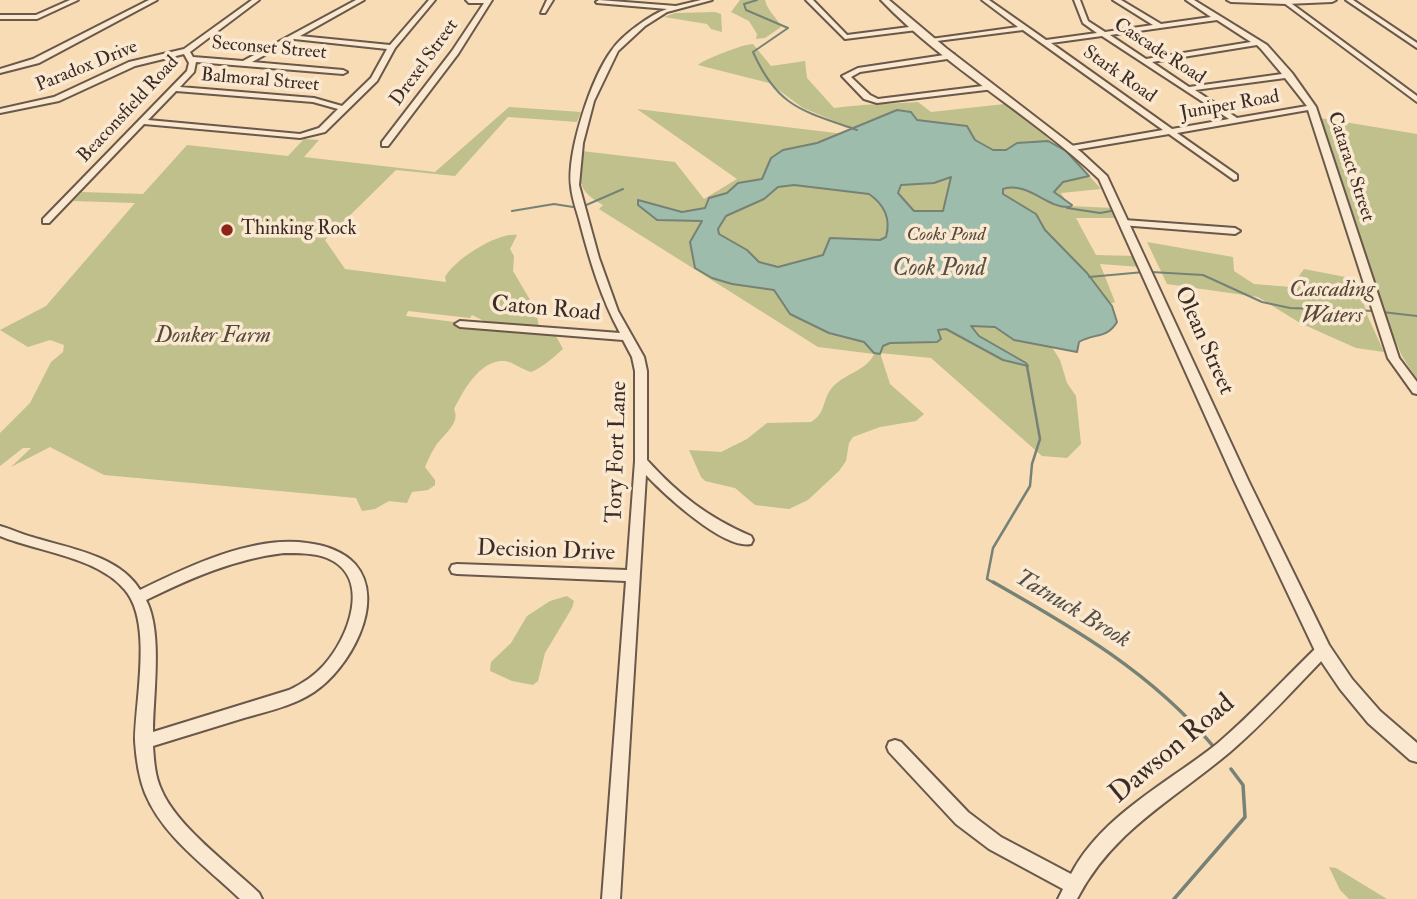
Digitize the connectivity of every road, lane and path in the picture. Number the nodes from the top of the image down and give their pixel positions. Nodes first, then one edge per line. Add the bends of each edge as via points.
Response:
1 (75, 0) edge
2 (154, 0) edge
3 (256, 0) edge
4 (361, 0) edge
5 (432, 0) edge
6 (550, 0) edge
7 (709, 0) edge
8 (809, 0) edge
9 (885, 0) edge
10 (985, 0) edge
11 (1077, 0) edge
12 (1115, 0) edge
13 (1189, 0) edge
14 (1231, 0) edge
15 (1332, 0) edge
16 (1349, 0) edge
17 (469, 1) edge
18 (488, 1) edge
19 (599, 2) dead end
20 (618, 2) edge
21 (1286, 2) junction
22 (682, 4) edge
23 (543, 12) dead end
24 (0, 17) edge
25 (1219, 18) junction
26 (1160, 26) junction
27 (917, 28) junction
28 (1025, 28) junction
29 (1103, 34) junction
30 (292, 37) junction
31 (931, 41) junction
32 (1045, 43) junction
33 (1259, 43) junction
34 (1417, 46) edge
35 (392, 47) junction
36 (189, 55) junction
37 (951, 56) junction
38 (1145, 61) junction
39 (245, 63) junction
40 (0, 71) edge
41 (343, 72) dead end
42 (1289, 75) junction
43 (991, 87) junction
44 (174, 89) junction
45 (1188, 89) junction
46 (1417, 100) edge
47 (1312, 107) junction
48 (342, 108) junction
49 (0, 111) edge
50 (142, 121) junction
51 (1237, 121) junction
52 (1172, 132) junction
53 (300, 136) joint
54 (385, 144) dead end
55 (1071, 149) junction
56 (1234, 177) dead end
57 (46, 221) dead end
58 (1125, 223) junction
59 (1235, 231) dead end
60 (460, 324) dead end
61 (627, 337) junction
62 (1417, 390) edge
63 (641, 461) junction
64 (2, 534) edge
65 (746, 540) dead end
66 (457, 569) dead end
67 (634, 576) junction
68 (138, 597) junction
69 (1323, 650) junction
70 (143, 741) junction
71 (895, 747) dead end
72 (1417, 754) edge
73 (1070, 892) edge
74 (253, 899) edge
75 (611, 899) edge

1 - 24 street via 37,17
2 - 40 street, Paradox Drive via 40,59
3 - 36 street, Beaconsfield Road
4 - 30 street
5 - 35 street
6 - 23 street
7 - 22 street, Tory Fort Lane
8 - 27 street via 845,37
9 - 27 street, Olean Street
10 - 28 street, Stark Road
11 - 29 street, Cascade Road via 1082,20
12 - 26 street
13 - 25 street, Cataract Street
14 - 21 street
15 - 21 street
16 - 34 street
17 - 18 street
18 - 54 street, Drexel Street
19 - 20 street
20 - 22 street
21 - 46 street
22 - 61 street, Tory Fort Lane via 643,25 610,58 590,101 574,172 601,281
25 - 26 street
25 - 33 street, Cataract Street
26 - 29 street
27 - 31 street, Olean Street
28 - 31 street
28 - 32 street, Stark Road
29 - 32 street
29 - 38 street, Cascade Road
30 - 35 street
30 - 39 street
31 - 37 street, Olean Street
32 - 52 street, Stark Road
33 - 38 street
33 - 42 street, Cataract Street
35 - 48 street via 374,79
36 - 39 street, Seconset Street
36 - 44 street, Beaconsfield Road via 193,63 190,72
36 - 49 street, Paradox Drive via 132,64 56,99
37 - 43 street, Olean Street
37 - 43 street via 858,70 846,76 877,102
38 - 45 street, Cascade Road
39 - 41 street, Seconset Street
42 - 45 street
42 - 47 street, Cataract Street
43 - 55 street, Olean Street
44 - 48 street, Balmoral Street via 314,100
44 - 50 street, Beaconsfield Road
45 - 51 street, Cascade Road
47 - 51 street, Juniper Road
47 - 62 street, Cataract Street via 1394,358
48 - 53 street via 322,130
50 - 53 street
50 - 57 street, Beaconsfield Road
51 - 52 street, Juniper Road
52 - 55 street, Juniper Road
52 - 56 street, Stark Road
55 - 58 street, Olean Street via 1103,178
58 - 59 street
58 - 69 street, Olean Street
60 - 61 street, Caton Road
61 - 63 street, Tory Fort Lane via 641,371
63 - 65 street via 685,509
63 - 67 street, Tory Fort Lane
64 - 68 street via 106,568
66 - 67 street, Decision Drive
67 - 75 street, Tory Fort Lane
68 - 70 street via 146,624
68 - 70 street via 219,562 297,547 327,552 344,562 356,578 361,598 352,638 311,686 273,703
69 - 72 street, Olean Street via 1366,709
69 - 73 street, Dawson Road via 1224,747 1130,817 1085,866
70 - 74 street via 147,773 158,803
71 - 73 street via 962,818

